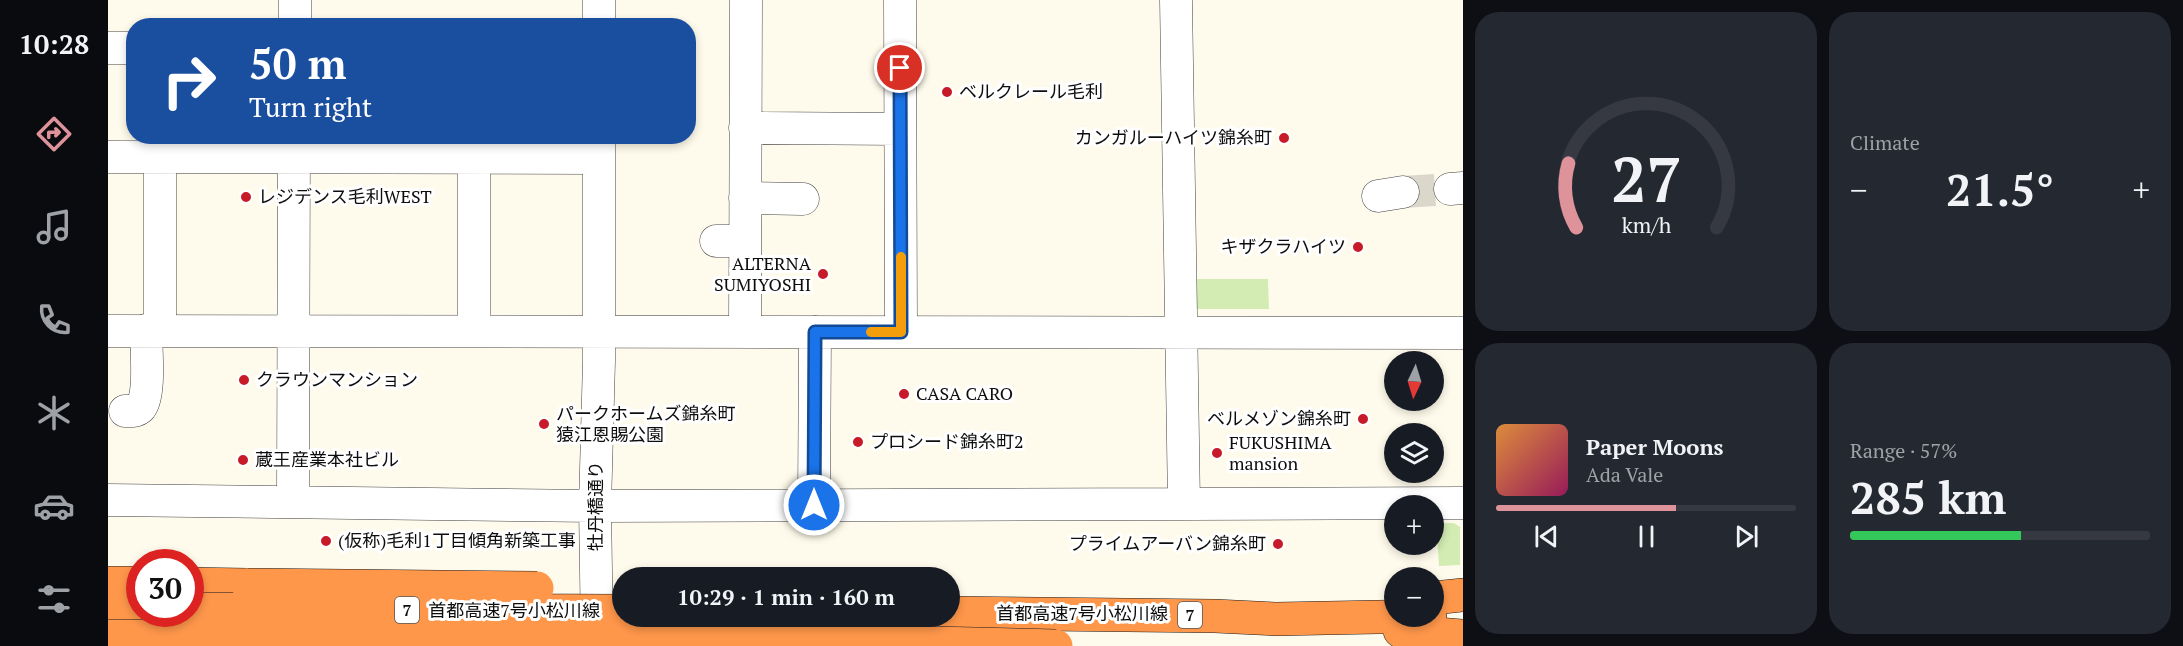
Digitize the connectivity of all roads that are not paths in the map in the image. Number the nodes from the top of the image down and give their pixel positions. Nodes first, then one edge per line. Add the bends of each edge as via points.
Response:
1 (295, 0) edge
2 (599, 0) edge
3 (746, 0) edge
4 (900, 0) edge
5 (1176, 0) edge
6 (295, 18) edge
7 (599, 18) edge
8 (108, 48) edge
9 (126, 48) edge
10 (745, 128) junction
11 (900, 129) junction
12 (294, 147) edge
13 (599, 147) edge
14 (108, 157) edge
15 (160, 157) junction
16 (474, 158) junction
17 (745, 198) junction
18 (803, 200) dead end
19 (153, 330) junction
20 (294, 330) junction
21 (474, 330) junction
22 (108, 331) edge
23 (599, 331) junction
24 (745, 331) junction
25 (815, 332) junction
26 (901, 332) junction
27 (1181, 333) junction
28 (1463, 333) edge
29 (125, 411) dead end
30 (108, 500) edge
31 (293, 501) junction
32 (1463, 503) edge
33 (1184, 504) junction
34 (814, 505) junction
35 (595, 506) junction
36 (108, 583) edge
37 (126, 583) edge
38 (204, 584) edge
39 (612, 589) edge
40 (960, 595) edge
41 (1463, 595) edge
42 (1444, 597) edge
43 (1384, 604) edge
44 (108, 609) edge
45 (126, 609) edge
46 (204, 609) edge
47 (612, 611) edge
48 (960, 613) edge
49 (1215, 615) junction
50 (1444, 616) edge
51 (1463, 616) edge
52 (1384, 617) edge
53 (1276, 619) junction
54 (108, 636) edge
55 (1463, 636) edge
56 (597, 646) edge
57 (1056, 646) edge

1 - 6 street
2 - 7 street
3 - 10 street
4 - 11 street
5 - 27 street
8 - 9 street
10 - 11 street
10 - 17 street
11 - 26 street
12 - 15 street
12 - 16 street
12 - 20 street
13 - 16 street
13 - 23 street, 牡丹橋通り
14 - 15 street
15 - 19 street
16 - 21 street
17 - 18 street
17 - 24 street via 730,241
19 - 20 street
19 - 22 street
19 - 29 street via 146,394 141,407
20 - 21 street
20 - 31 street
21 - 23 street
23 - 24 street
23 - 35 street, 牡丹橋通り
24 - 25 street
25 - 26 street
25 - 34 street
26 - 27 street
27 - 28 street
27 - 33 street
30 - 31 street
31 - 35 street
32 - 33 street
33 - 34 street
34 - 35 street
35 - 56 street, 牡丹橋通り
36 - 37 highway
38 - 39 highway, bridge
40 - 49 highway via 1090,598
41 - 42 highway
43 - 53 highway
44 - 45 highway
46 - 47 highway, 首都高速7号小松川線 / 7, bridge
48 - 49 highway, 首都高速7号小松川線 / 7
49 - 53 highway, 首都高速7号小松川線 / 7
50 - 51 highway, 首都高速7号小松川線 / 7
52 - 53 highway, 首都高速7号小松川線 / 7
53 - 55 highway
54 - 57 highway, 首都高速7号小松川線 / 7, bridge via 748,639

